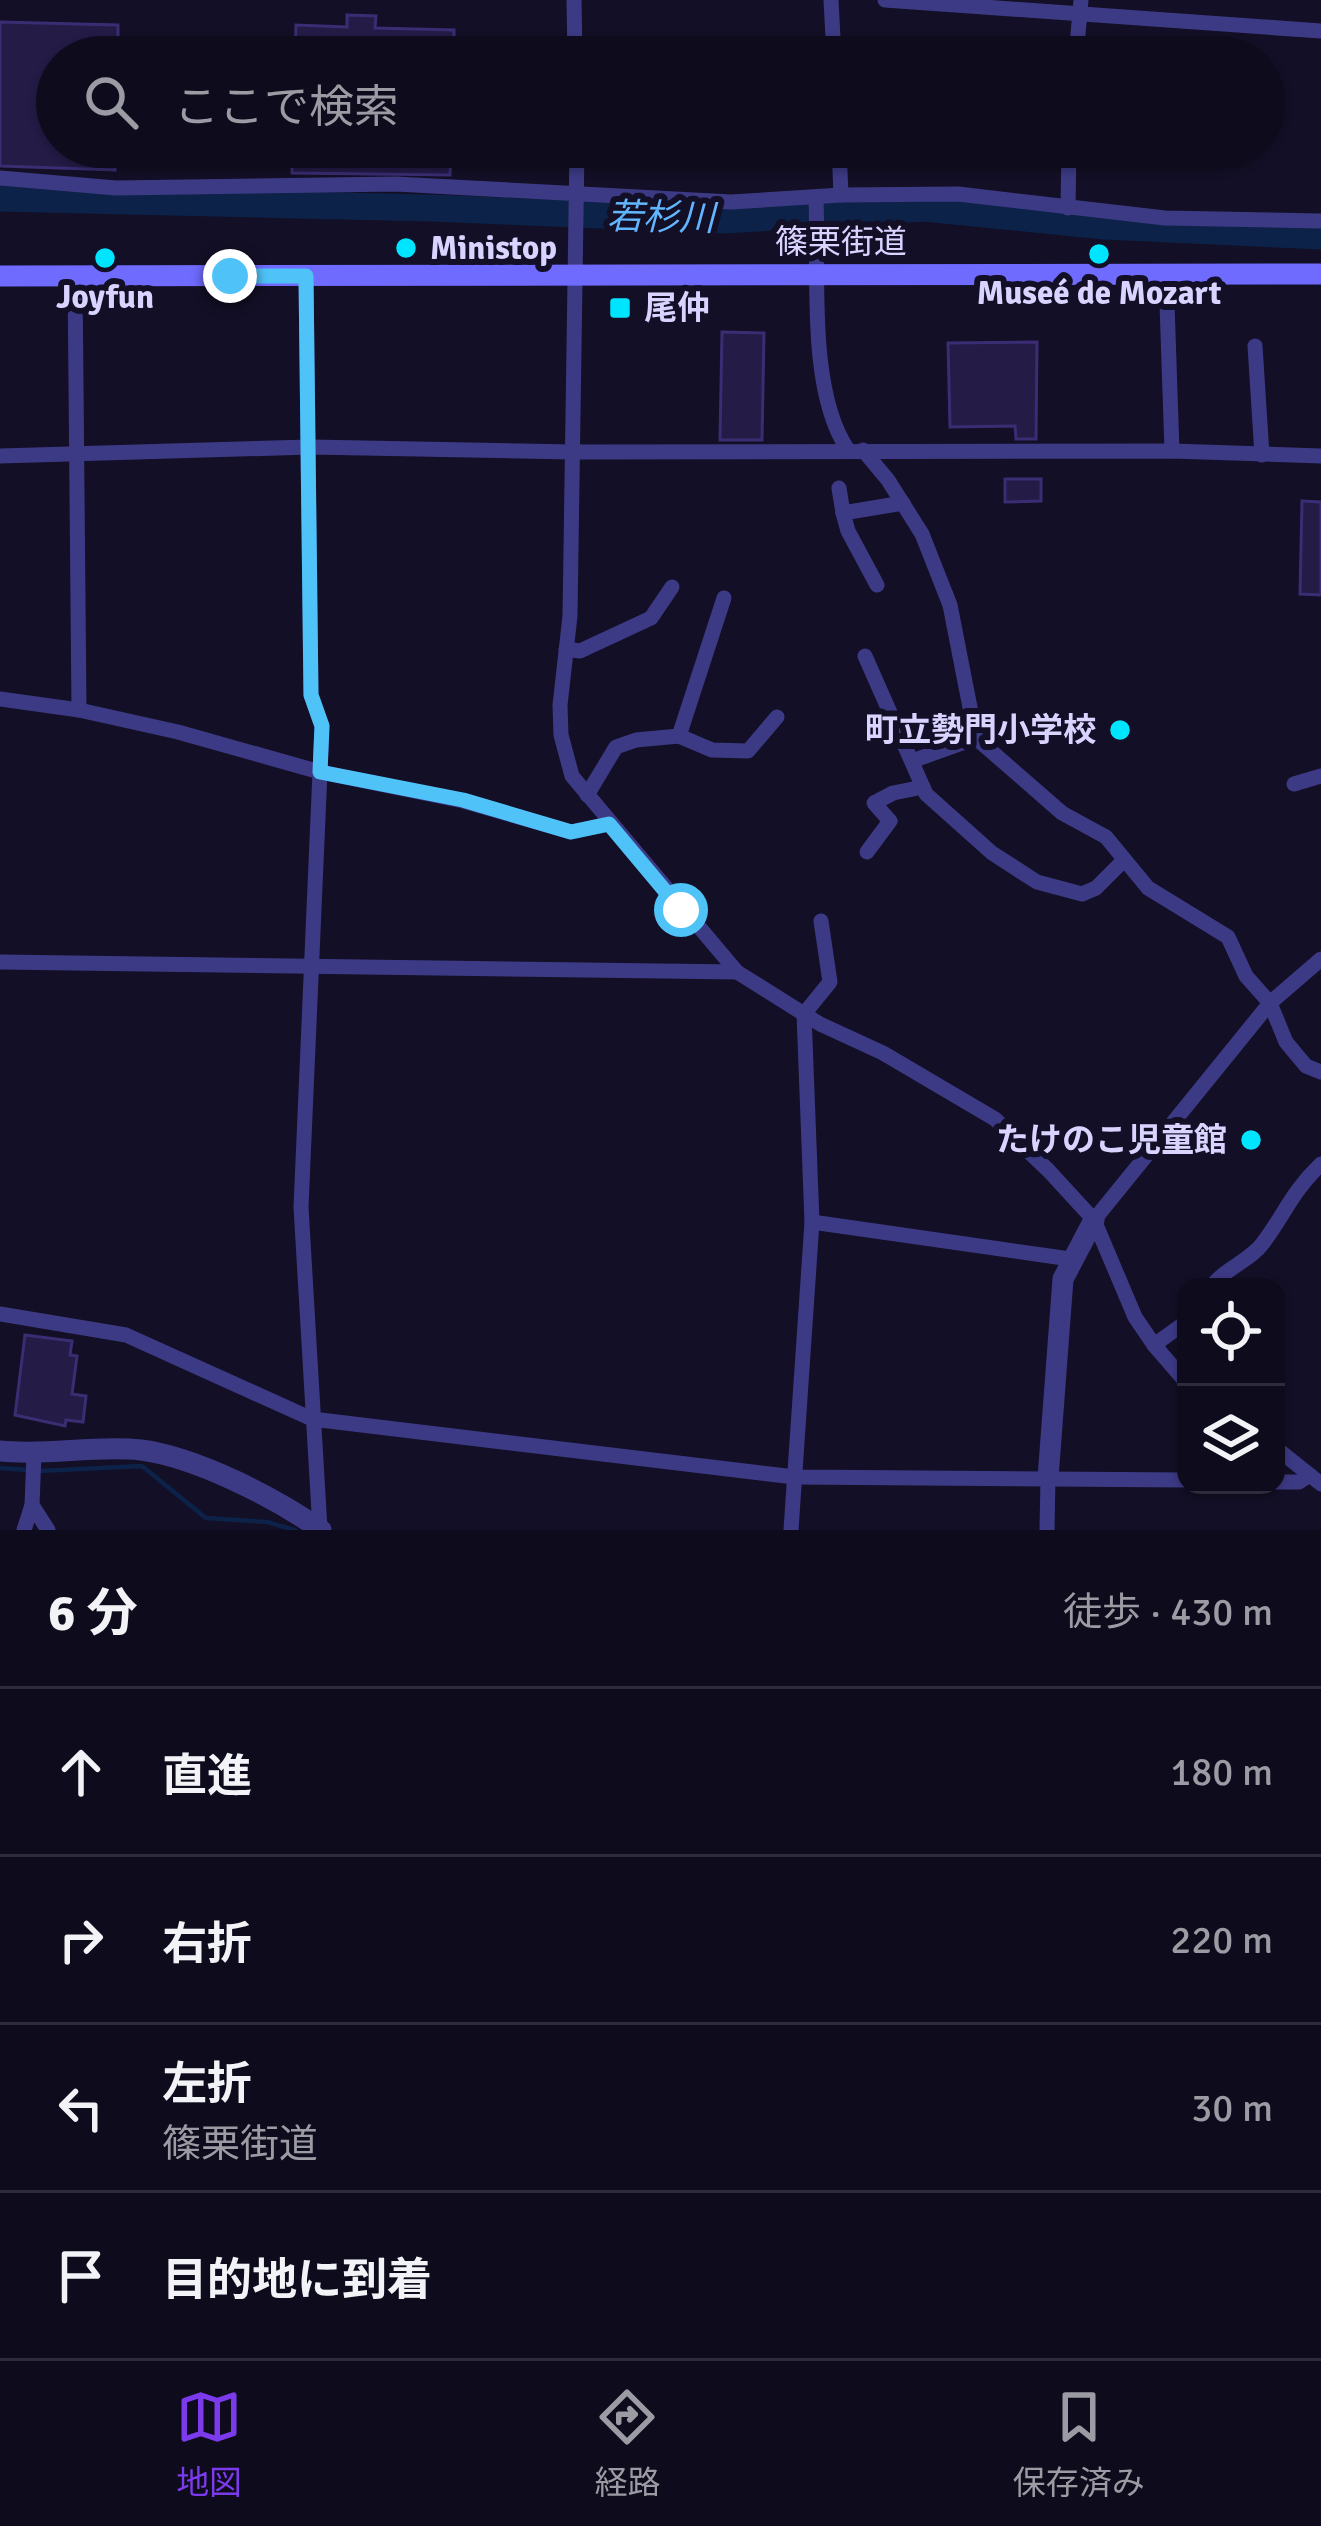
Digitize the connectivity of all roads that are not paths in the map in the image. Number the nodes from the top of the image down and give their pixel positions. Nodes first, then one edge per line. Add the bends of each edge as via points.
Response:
1 (574, 0) edge
2 (831, 0) edge
3 (885, 0) edge
4 (1081, 7) edge
5 (1321, 31) edge
6 (575, 36) edge
7 (833, 36) edge
8 (577, 168) edge
9 (840, 168) edge
10 (1069, 168) edge
11 (0, 178) edge
12 (578, 194) junction
13 (841, 195) junction
14 (816, 198) junction
15 (1068, 208) junction
16 (1321, 220) edge
17 (1166, 274) junction
18 (1321, 274) edge
19 (0, 276) edge
20 (75, 276) junction
21 (306, 276) junction
22 (574, 276) junction
23 (820, 276) junction
24 (1255, 346) dead end
25 (310, 446) junction
26 (856, 450) junction
27 (76, 451) junction
28 (1172, 451) junction
29 (572, 452) junction
30 (1262, 455) junction
31 (0, 456) edge
32 (1321, 456) edge
33 (839, 488) dead end
34 (903, 503) junction
35 (842, 513) junction
36 (877, 585) dead end
37 (672, 587) dead end
38 (724, 598) dead end
39 (566, 649) junction
40 (866, 656) dead end
41 (0, 699) edge
42 (79, 710) junction
43 (777, 717) dead end
44 (679, 736) junction
45 (976, 738) junction
46 (912, 761) junction
47 (320, 772) junction
48 (1321, 776) edge
49 (1294, 784) dead end
50 (923, 787) junction
51 (587, 795) junction
52 (609, 824) junction
53 (867, 852) dead end
54 (1124, 860) junction
55 (821, 921) dead end
56 (1321, 959) edge
57 (0, 962) edge
58 (311, 964) junction
59 (737, 972) junction
60 (1270, 1003) junction
61 (804, 1014) junction
62 (1321, 1072) edge
63 (1321, 1164) edge
64 (1094, 1220) junction
65 (812, 1222) junction
66 (1070, 1259) junction
67 (1218, 1278) edge
68 (0, 1314) edge
69 (1177, 1328) edge
70 (1154, 1345) junction
71 (1177, 1372) edge
72 (312, 1419) junction
73 (0, 1451) edge
74 (1285, 1455) edge
75 (33, 1466) junction
76 (794, 1477) junction
77 (1048, 1478) junction
78 (1316, 1479) edge
79 (1177, 1480) edge
80 (1285, 1482) edge
81 (32, 1504) junction
82 (24, 1530) edge
83 (48, 1530) edge
84 (320, 1530) edge
85 (791, 1530) edge
86 (1047, 1530) edge

1 - 6 street
2 - 7 street
3 - 4 street
4 - 5 street
8 - 12 street
9 - 13 street
10 - 15 street
11 - 12 street via 116,188 396,184
12 - 14 street
12 - 22 street
13 - 14 street
13 - 15 street via 958,194
14 - 23 street
15 - 16 street
17 - 18 main road, 篠栗街道
17 - 23 main road, 篠栗街道
17 - 28 street
19 - 20 main road, 篠栗街道
20 - 21 main road, 篠栗街道
20 - 27 street
21 - 22 main road, 篠栗街道
21 - 25 street
22 - 23 main road, 篠栗街道
22 - 29 street
23 - 26 street via 822,376 833,428
24 - 30 street
25 - 27 street
25 - 29 street
25 - 47 street via 311,695 322,726
26 - 28 street
26 - 29 street
26 - 34 street
27 - 31 street
27 - 42 street
28 - 30 street
29 - 39 street
30 - 32 street
33 - 35 street
34 - 35 street
34 - 45 street via 950,605
35 - 36 street
37 - 39 street via 651,618 580,651
38 - 44 street
39 - 51 street via 561,735 572,776
40 - 46 street
41 - 42 street
42 - 47 street
43 - 44 street via 748,751 712,750
44 - 51 street via 616,747
45 - 46 street
45 - 54 street via 1061,812 1106,837
46 - 50 street
47 - 52 street via 463,800 571,832
47 - 58 street
48 - 49 street
50 - 53 street via 874,803 890,821
50 - 54 street via 992,853 1036,882 1082,893
51 - 52 street
52 - 59 street
54 - 60 street via 1148,888 1228,937
55 - 61 street via 830,982
56 - 60 street
57 - 58 street
58 - 59 street
58 - 72 street via 301,1208
59 - 61 street
60 - 62 street via 1286,1042
60 - 64 street
61 - 64 street via 995,1119
61 - 65 street
63 - 67 street via 1261,1248
64 - 66 street
64 - 70 street
65 - 66 street
65 - 76 street
66 - 77 street
68 - 72 street via 126,1335
69 - 70 street
70 - 71 street
72 - 76 street
72 - 84 street
73 - 75 street
74 - 78 street
75 - 81 street
75 - 84 street via 106,1449 172,1456
76 - 77 street
76 - 85 street
77 - 79 street
77 - 86 street
78 - 80 street
81 - 82 street
81 - 83 street

